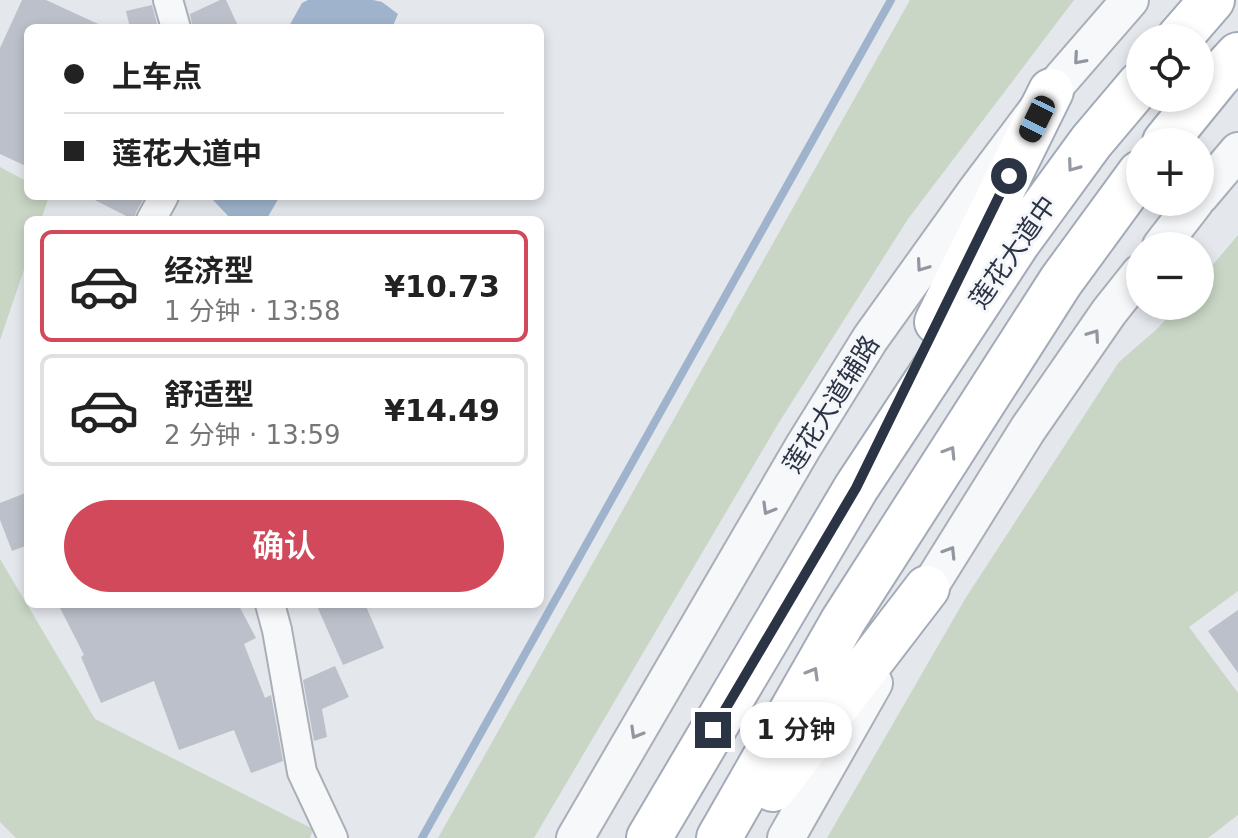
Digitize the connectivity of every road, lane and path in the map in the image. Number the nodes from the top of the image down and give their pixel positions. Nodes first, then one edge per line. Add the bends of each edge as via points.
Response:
1 (168, 0) edge
2 (1130, 0) edge
3 (1212, 0) edge
4 (175, 24) edge
5 (1191, 24) edge
6 (1238, 55) edge
7 (1051, 91) junction
8 (1126, 101) edge
9 (1176, 128) edge
10 (1238, 151) edge
11 (1214, 179) edge
12 (1126, 192) edge
13 (1184, 216) edge
14 (1172, 232) edge
15 (1126, 291) edge
16 (856, 488) junction
17 (927, 588) junction
18 (271, 608) edge
19 (333, 838) edge
20 (575, 838) edge
21 (649, 838) edge
22 (719, 838) edge
23 (735, 838) edge
24 (786, 838) edge

1 - 4 street
2 -> 7 street, 莲花大道辅路
3 - 5 main road
6 - 9 main road
7 - 16 main road
7 -> 20 street, 莲花大道辅路 via 870,339
8 -> 16 main road, 莲花大道中 via 1018,242
10 - 11 street
22 -> 12 main road via 851,608 1061,281
13 - 14 street
17 -> 15 street via 1028,429
16 - 21 main road, 莲花大道中
17 - 23 main road
17 - 24 street
18 - 19 street via 302,772

